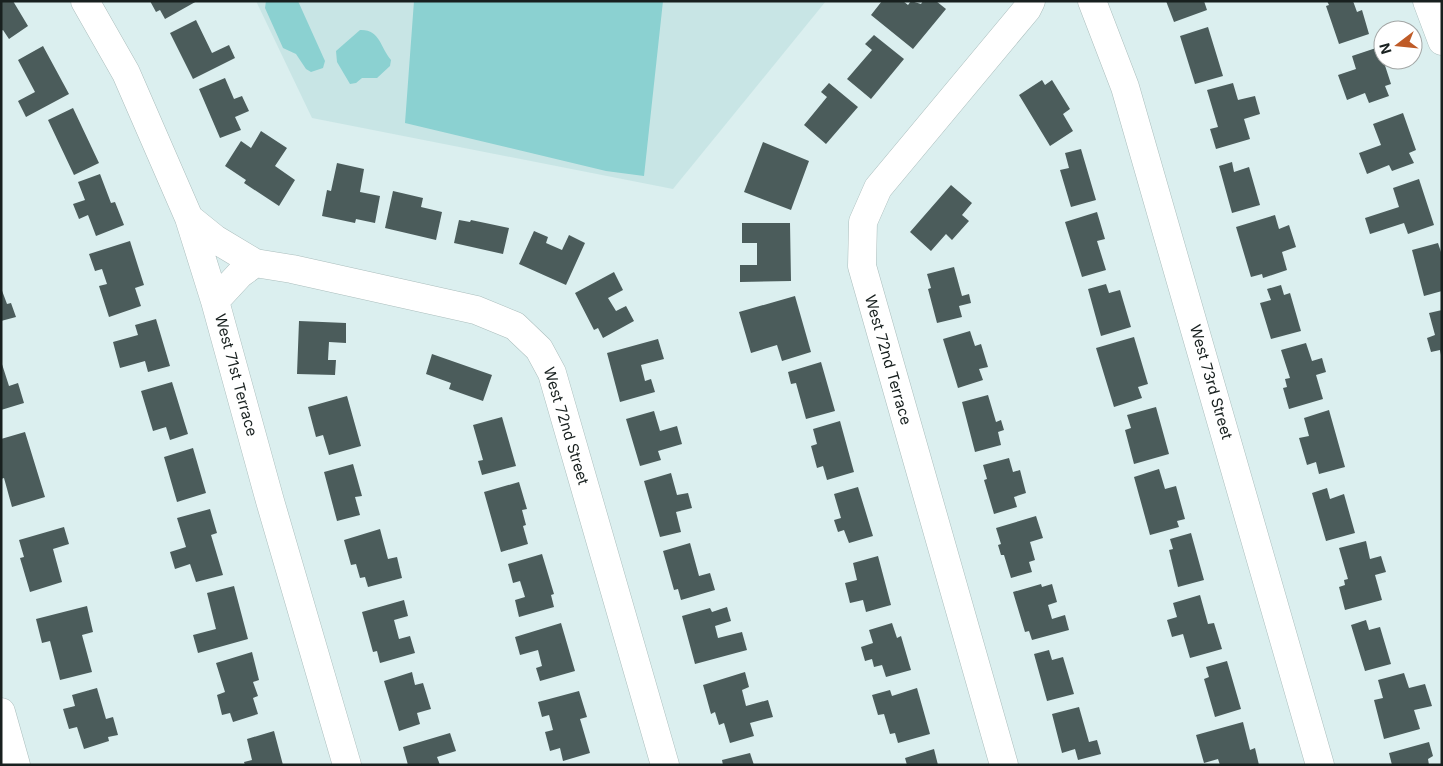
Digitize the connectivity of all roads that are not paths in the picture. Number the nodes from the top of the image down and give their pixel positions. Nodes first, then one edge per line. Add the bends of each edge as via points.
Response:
1 (86, 1) edge
2 (1031, 1) edge
3 (1092, 1) edge
4 (1427, 1) edge
5 (1442, 41) edge
6 (190, 218) junction
7 (255, 263) junction
8 (215, 301) junction
9 (1, 712) edge
10 (16, 765) edge
11 (347, 765) edge
12 (665, 765) edge
13 (1004, 765) edge
14 (1320, 765) edge

1 - 6 street, West 71st Terrace via 126,74
2 - 13 street, West 72nd Terrace via 878,188 863,222 862,266
3 - 14 street, West 73rd Street via 1128,97
4 - 5 street
6 - 7 street, West 72nd Street via 215,239
6 - 8 street, West 71st Terrace
7 - 8 street
7 - 12 street, West 72nd Street via 476,310 515,326 539,350 552,373
8 - 11 street, West 71st Terrace
9 - 10 street

